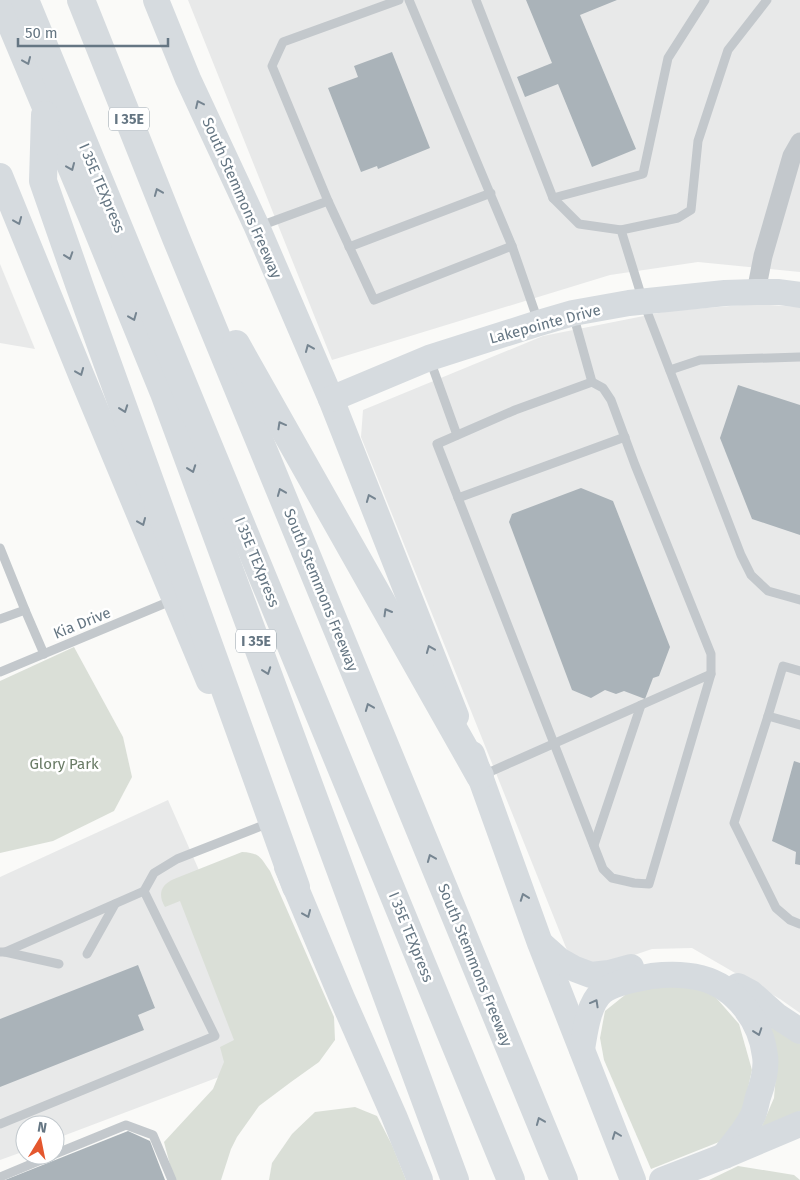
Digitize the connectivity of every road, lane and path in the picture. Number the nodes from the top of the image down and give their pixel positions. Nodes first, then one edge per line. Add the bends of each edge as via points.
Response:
1 (1, 0) edge
2 (25, 0) edge
3 (81, 0) edge
4 (156, 0) edge
5 (399, 0) edge
6 (409, 0) edge
7 (476, 0) edge
8 (705, 0) edge
9 (767, 0) edge
10 (46, 106) junction
11 (800, 142) edge
12 (0, 176) edge
13 (491, 193) junction
14 (553, 198) junction
15 (328, 201) junction
16 (257, 227) junction
17 (621, 230) junction
18 (176, 238) junction
19 (512, 246) junction
20 (350, 247) junction
21 (756, 292) junction
22 (800, 295) edge
23 (644, 302) junction
24 (573, 313) junction
25 (538, 323) junction
26 (800, 356) edge
27 (430, 358) junction
28 (670, 370) junction
29 (592, 382) junction
30 (330, 400) junction
31 (457, 435) junction
32 (625, 438) junction
33 (458, 498) junction
34 (0, 548) edge
35 (175, 599) junction
36 (800, 600) edge
37 (24, 610) junction
38 (0, 619) edge
39 (44, 654) junction
40 (800, 671) edge
41 (0, 672) edge
42 (711, 674) junction
43 (641, 705) junction
44 (768, 716) junction
45 (800, 725) edge
46 (554, 743) junction
47 (480, 776) junction
48 (269, 824) junction
49 (594, 845) junction
50 (296, 887) junction
51 (144, 891) junction
52 (115, 904) junction
53 (800, 924) edge
54 (540, 943) junction
55 (2, 952) edge
56 (87, 954) dead end
57 (60, 964) dead end
58 (777, 1016) junction
59 (800, 1031) edge
60 (582, 1049) junction
61 (800, 1050) edge
62 (0, 1124) edge
63 (800, 1124) edge
64 (800, 1134) edge
65 (65, 1150) edge
66 (724, 1156) junction
67 (29, 1165) edge
68 (0, 1177) edge
69 (172, 1180) edge
70 (420, 1180) edge
71 (456, 1180) edge
72 (511, 1180) edge
73 (564, 1180) edge
74 (633, 1180) edge
75 (662, 1180) edge

1 -> 10 highway, I 35E
2 - 72 highway, I 35E TEXpress
18 -> 3 highway, South Stemmons Freeway / I 35E
16 -> 4 main road, South Stemmons Freeway via 188,79
5 - 15 lane via 283,42 272,66
6 - 13 lane
7 - 14 lane
8 - 14 lane via 668,58 643,174
9 - 17 lane via 728,50 698,141 691,210 678,218
10 -> 50 highway via 43,181
10 -> 71 highway, I 35E via 164,394
11 - 21 street via 792,156
12 -> 35 main road
13 - 19 lane
13 - 20 lane
14 - 17 lane via 580,224
15 - 16 lane
15 - 20 lane
30 -> 16 main road, South Stemmons Freeway
17 - 23 lane
47 -> 18 highway
73 -> 18 highway, South Stemmons Freeway / I 35E
19 - 20 lane via 374,300
19 - 25 lane
21 - 22 main road, Lakepointe Drive
21 - 23 main road, Lakepointe Drive
23 - 24 main road, Lakepointe Drive
23 - 28 lane
24 - 25 main road, Lakepointe Drive
24 - 29 lane
25 - 27 main road, Lakepointe Drive
26 - 28 lane via 700,360
27 - 30 main road, Lakepointe Drive
27 - 31 lane
28 - 36 lane via 751,575 768,591
29 - 31 lane
29 - 32 lane via 603,388 611,400
47 -> 30 main road, South Stemmons Freeway
31 - 33 lane via 437,444
32 - 33 lane
32 - 42 lane via 711,654
33 - 46 lane
34 - 37 lane
35 - 39 lane, Kia Drive
35 - 48 main road
37 - 38 lane
37 - 39 lane
39 - 41 lane, Kia Drive
40 - 44 lane via 783,666
42 - 43 lane
42 - 49 lane via 649,884 612,878 603,868
43 - 46 lane
43 - 49 lane
44 - 45 lane
44 - 53 lane via 734,823 776,908
46 - 47 lane
46 - 49 lane
54 -> 47 main road, South Stemmons Freeway
48 - 50 main road
48 - 51 lane via 176,859 154,873
50 -> 70 main road
51 - 52 lane
51 - 62 lane via 215,1036
52 - 55 lane
52 - 56 lane
54 - 58 main road via 559,960 591,974 648,963 671,963 723,976 751,993
54 - 60 main road, South Stemmons Freeway
55 - 57 lane
58 - 59 main road
58 - 61 main road
60 -> 66 main road via 593,1004 602,992 618,984 638,978 682,975 722,986 748,1011 766,1058 763,1084 752,1119
74 -> 60 main road, South Stemmons Freeway
63 - 66 main road
64 - 66 main road
65 - 69 lane via 126,1125 153,1135
66 - 75 main road
67 - 68 lane

